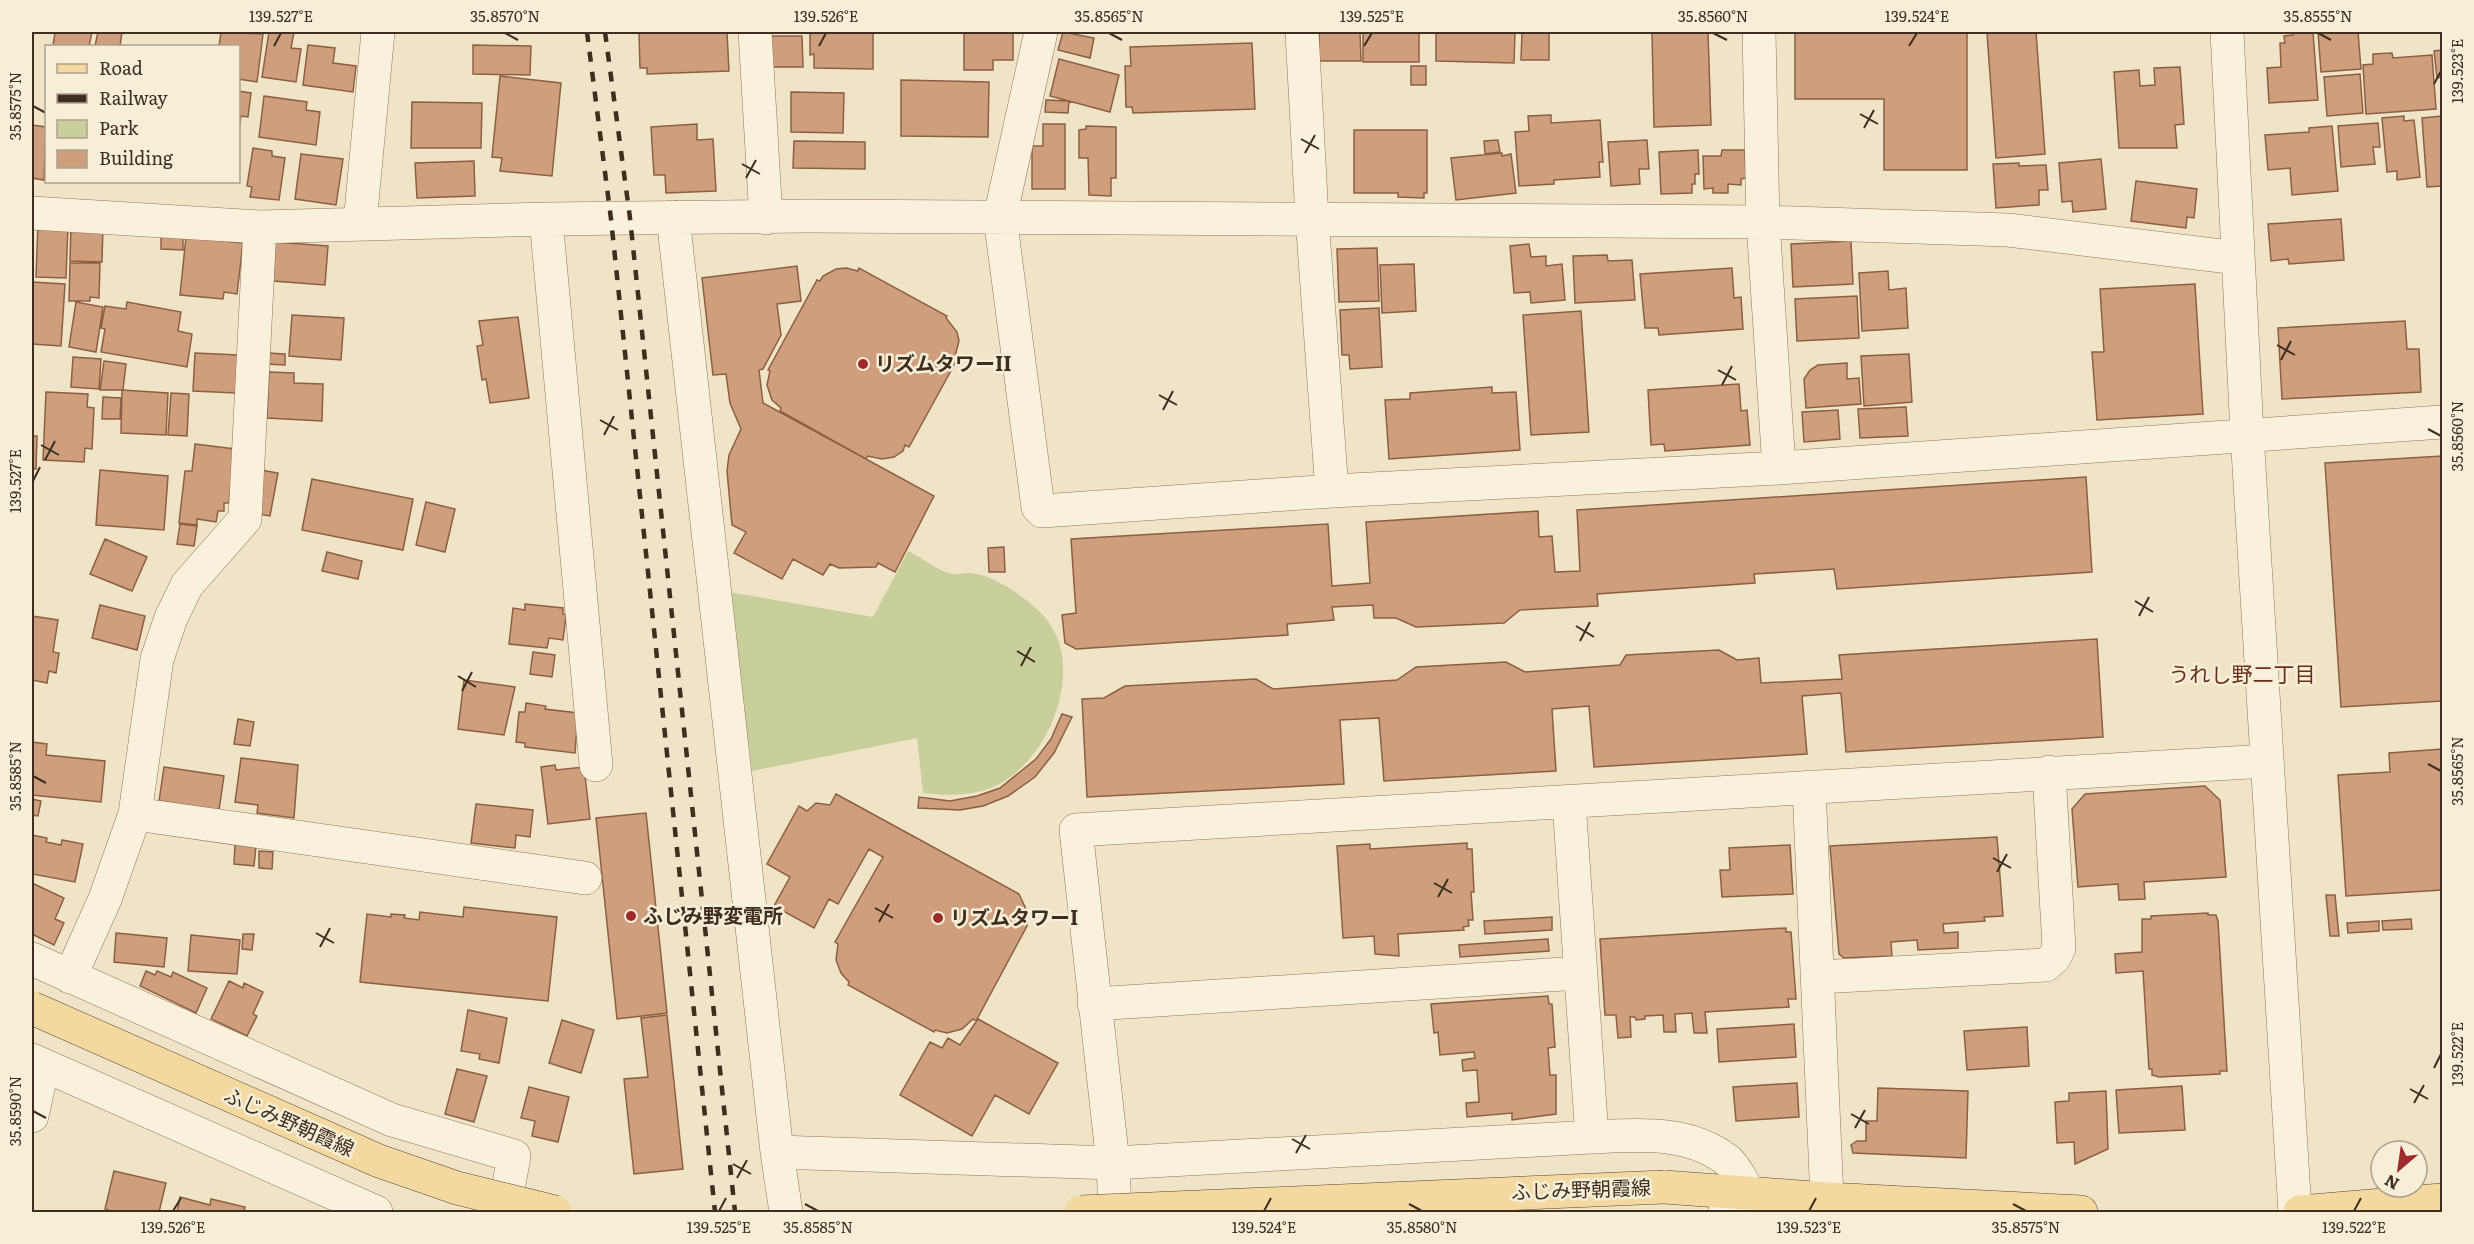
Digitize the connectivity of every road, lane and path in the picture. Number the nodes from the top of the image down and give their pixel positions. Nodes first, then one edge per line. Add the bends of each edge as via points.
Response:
1 (378, 32) edge
2 (755, 32) edge
3 (1041, 32) edge
4 (1302, 32) edge
5 (1760, 32) edge
6 (2227, 32) edge
7 (32, 213) edge
8 (673, 217) junction
9 (1000, 217) junction
10 (766, 218) junction
11 (1312, 218) junction
12 (546, 219) junction
13 (1763, 222) junction
14 (360, 223) junction
15 (260, 227) junction
16 (2238, 258) junction
17 (2442, 422) edge
18 (2247, 434) junction
19 (1779, 468) junction
20 (1332, 491) junction
21 (2267, 761) junction
22 (596, 765) dead end
23 (2049, 772) junction
24 (1809, 787) junction
25 (1569, 802) junction
26 (135, 814) junction
27 (585, 878) dead end
28 (32, 959) edge
29 (1580, 972) junction
30 (70, 976) junction
31 (1818, 977) junction
32 (1094, 1004) junction
33 (32, 1008) edge
34 (37, 1062) edge
35 (32, 1116) edge
36 (1592, 1137) junction
37 (777, 1152) junction
38 (1113, 1162) junction
39 (1827, 1199) junction
40 (2442, 1200) edge
41 (1737, 1202) edge
42 (376, 1212) edge
43 (504, 1212) edge
44 (555, 1212) edge
45 (786, 1212) edge
46 (1081, 1212) edge
47 (1115, 1212) edge
48 (2081, 1212) edge
49 (2297, 1212) edge

1 - 14 street
2 - 10 street
3 - 9 street
4 - 11 street
5 - 13 street
6 - 16 street
7 - 15 street
8 - 10 street
8 - 12 street
8 - 37 street
9 - 10 street
9 - 11 street
9 - 20 street via 1038,507 1042,511
11 - 13 street
11 - 20 street
12 - 14 street
12 - 22 street
13 - 16 street via 2008,230
13 - 19 street
14 - 15 street
15 - 26 street via 245,519 187,585 171,618 157,659
16 - 18 street
17 - 18 street
18 - 19 street
18 - 21 street
19 - 20 street
21 - 23 street
21 - 49 street
23 - 24 street
23 - 31 street via 2059,948 2054,958 2046,965
24 - 25 street
24 - 31 street
25 - 29 street
25 - 32 street via 1076,830
26 - 27 street
26 - 30 street via 105,899
28 - 30 street
29 - 32 street
29 - 36 street
30 - 43 street via 392,1120 514,1156
31 - 39 street
32 - 38 street
33 - 44 main road, ふじみ野朝霞線, bridge via 379,1161 457,1188
34 - 35 street
34 - 42 street
36 - 38 street
36 - 41 street via 1638,1135 1694,1141 1729,1161
37 - 38 street
37 - 45 street
38 - 47 street
39 - 41 main road, ふじみ野朝霞線
39 - 48 main road, ふじみ野朝霞線
40 - 49 main road
41 - 46 main road, ふじみ野朝霞線, bridge via 1664,1187

